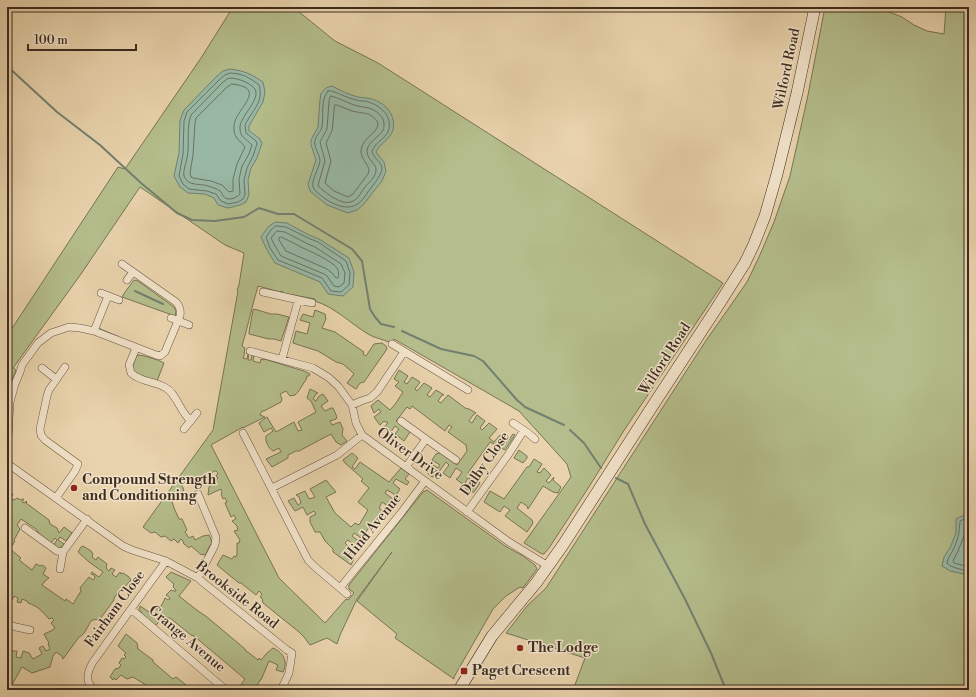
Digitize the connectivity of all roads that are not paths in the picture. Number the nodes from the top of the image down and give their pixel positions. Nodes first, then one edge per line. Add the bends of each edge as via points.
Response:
1 (815, 7) edge
2 (122, 264) dead end
3 (133, 272) junction
4 (127, 280) dead end
5 (263, 292) dead end
6 (101, 293) dead end
7 (108, 296) junction
8 (119, 300) dead end
9 (298, 301) junction
10 (312, 303) dead end
11 (171, 318) dead end
12 (179, 321) junction
13 (189, 325) dead end
14 (94, 331) junction
15 (392, 344) dead end
16 (136, 348) junction
17 (250, 351) dead end
18 (404, 352) junction
19 (282, 359) junction
20 (65, 367) dead end
21 (42, 368) dead end
22 (56, 379) junction
23 (468, 390) dead end
24 (352, 405) junction
25 (197, 413) dead end
26 (191, 421) junction
27 (401, 421) dead end
28 (512, 423) dead end
29 (184, 429) dead end
30 (524, 430) junction
31 (243, 433) dead end
32 (362, 435) junction
33 (426, 439) junction
34 (535, 439) dead end
35 (7, 455) edge
36 (456, 460) dead end
37 (7, 463) edge
38 (406, 467) junction
39 (425, 481) junction
40 (272, 488) junction
41 (198, 494) dead end
42 (56, 498) junction
43 (467, 512) junction
44 (87, 519) junction
45 (25, 528) dead end
46 (63, 552) junction
47 (166, 561) junction
48 (548, 566) junction
49 (60, 570) dead end
50 (198, 578) junction
51 (340, 588) junction
52 (347, 594) dead end
53 (131, 609) junction
54 (7, 624) edge
55 (30, 630) dead end
56 (95, 690) edge
57 (226, 690) edge
58 (281, 690) edge
59 (459, 690) edge

1 - 48 main road, Wilford Road via 777,174 765,216 745,263
2 - 3 street
3 - 4 street
3 - 12 street via 178,305 181,312
5 - 9 street
6 - 7 street
7 - 8 street
7 - 14 street
9 - 10 street
9 - 19 street
11 - 12 street
12 - 13 street
12 - 16 street via 167,349 160,356
14 - 16 street
14 - 35 street via 69,327 51,333 38,343 22,365 10,402
15 - 18 street
16 - 26 street via 129,365 130,372 138,378 168,389
17 - 19 street, Oliver Drive
18 - 23 street
18 - 24 street via 377,392 370,398
19 - 24 street, Oliver Drive via 313,368 328,377
20 - 22 street
21 - 22 street
22 - 42 street via 47,396 41,434 45,440 78,464
24 - 32 street, Oliver Drive
25 - 26 street
26 - 29 street
27 - 33 street
28 - 30 street
30 - 34 street
30 - 43 street, Dalby Close
31 - 40 street
32 - 38 street, Oliver Drive
32 - 40 street via 337,455
33 - 36 street
33 - 38 street
37 - 42 street, Brookside Road
38 - 39 street, Oliver Drive
39 - 43 street, Oliver Drive
39 - 51 street, Hind Avenue
40 - 51 street via 308,560
41 - 50 street via 216,537 215,545
42 - 44 street, Brookside Road
43 - 48 street, Oliver Drive
44 - 46 street
44 - 47 street, Brookside Road via 123,546
45 - 46 street via 57,551
46 - 49 street
47 - 50 street, Brookside Road
47 - 53 street, Fairham Close
48 - 59 main road, Wilford Road via 492,636
50 - 58 street, Brookside Road via 292,653 289,673
51 - 52 street
53 - 56 street, Fairham Close via 86,672 89,684
53 - 57 street, Grange Avenue
54 - 55 street

